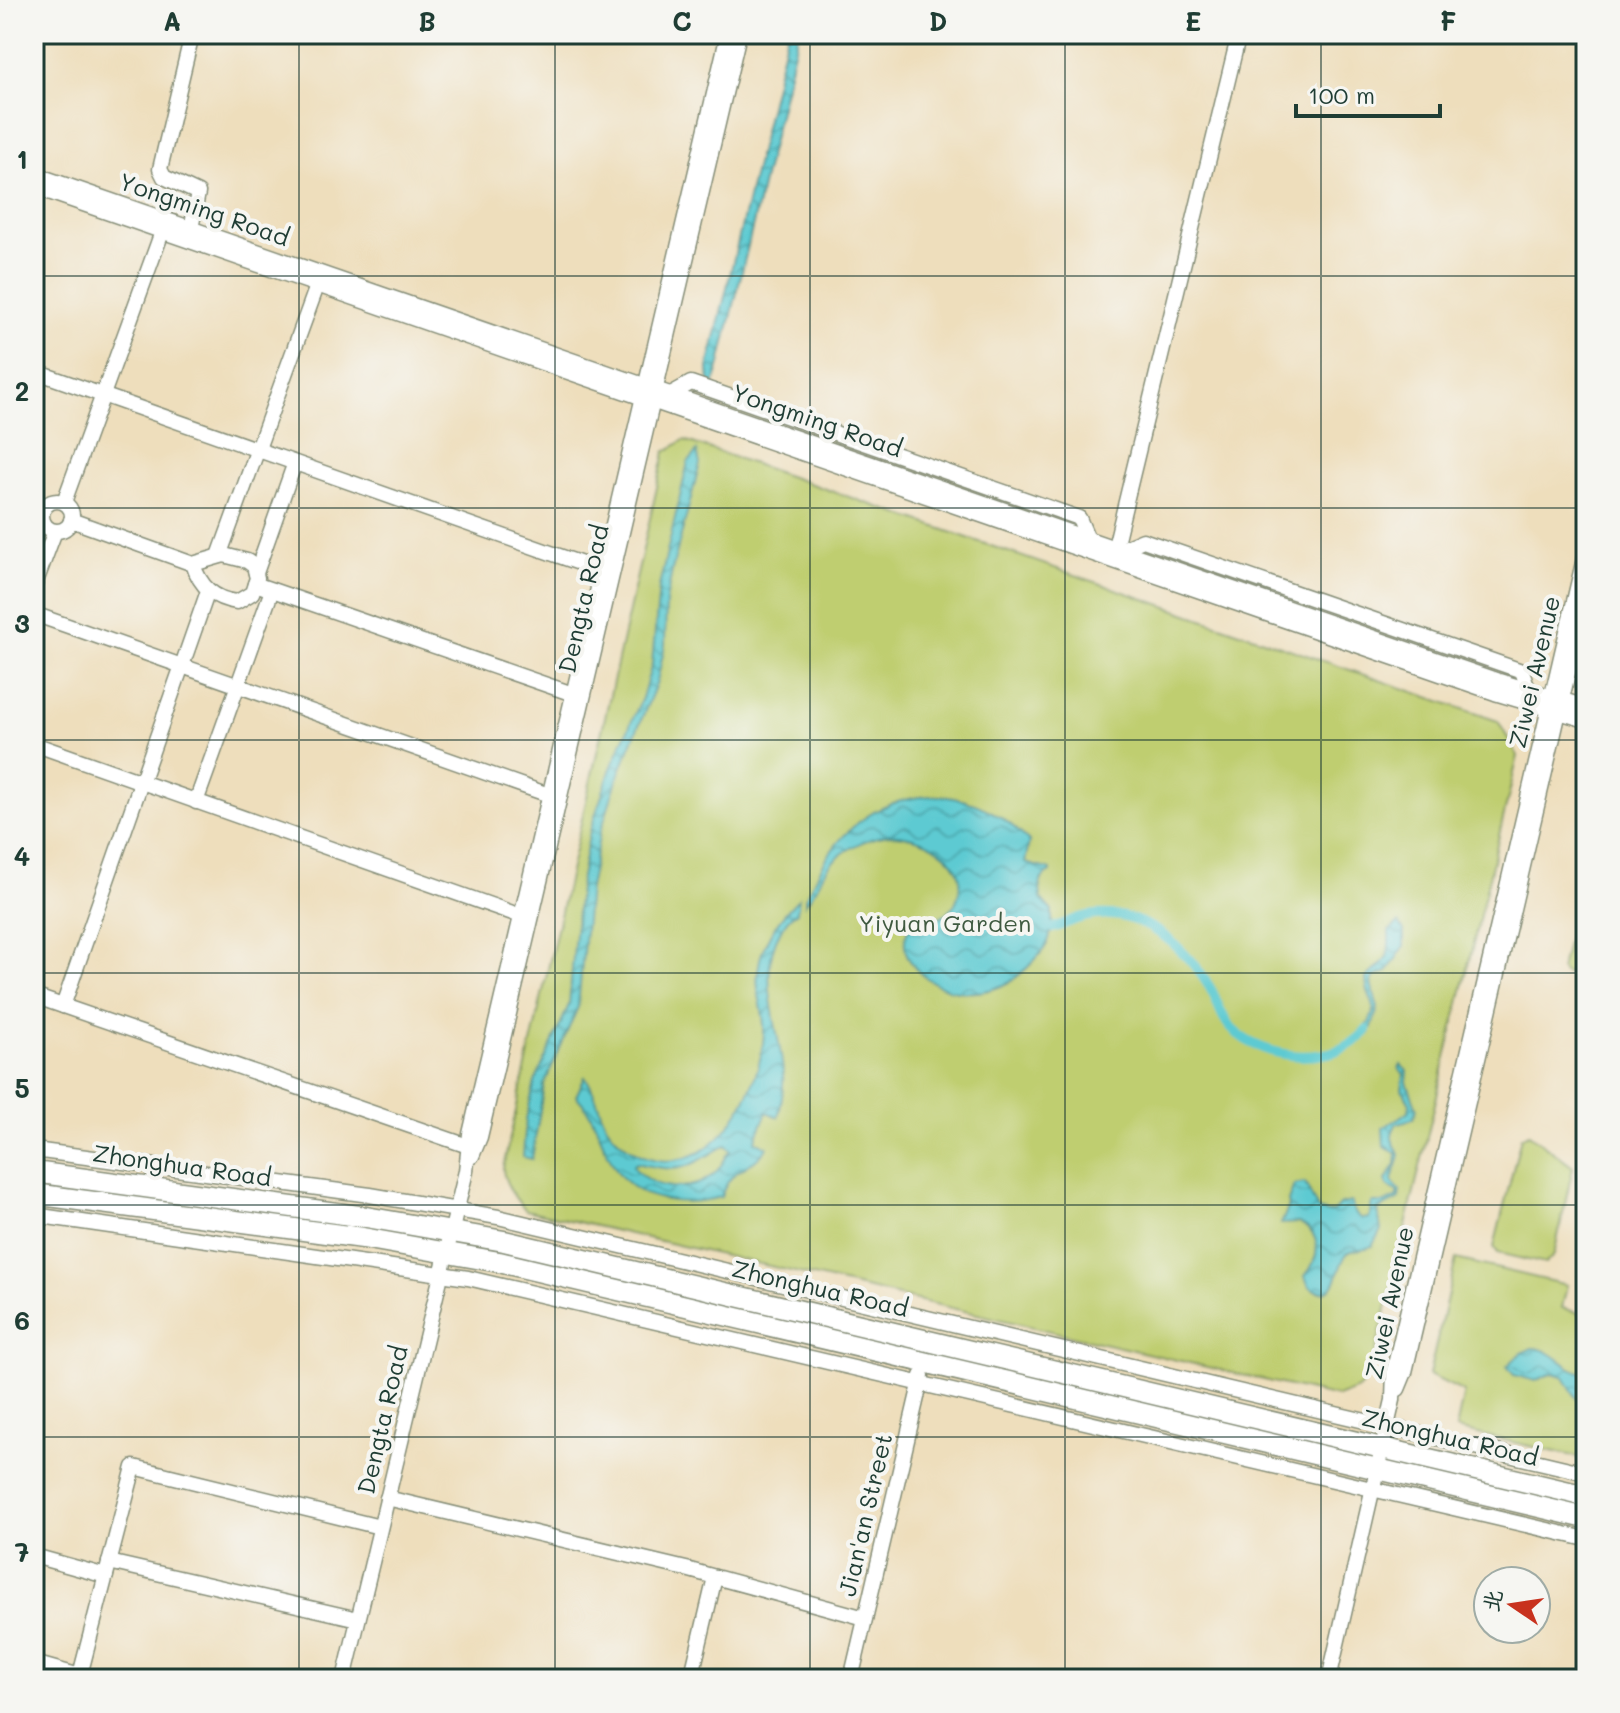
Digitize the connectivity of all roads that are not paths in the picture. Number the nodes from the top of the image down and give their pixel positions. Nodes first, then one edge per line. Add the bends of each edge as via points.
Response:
1 (192, 34) edge
2 (728, 34) edge
3 (739, 34) edge
4 (1229, 34) edge
5 (1239, 34) edge
6 (34, 174) edge
7 (34, 187) edge
8 (191, 229) junction
9 (162, 232) junction
10 (317, 286) junction
11 (34, 371) edge
12 (649, 393) junction
13 (102, 396) junction
14 (257, 452) junction
15 (294, 465) junction
16 (64, 502) junction
17 (39, 508) edge
18 (71, 520) junction
19 (55, 531) junction
20 (1115, 547) junction
21 (1586, 550) edge
22 (219, 556) junction
23 (193, 564) junction
24 (602, 571) junction
25 (255, 578) junction
26 (34, 587) edge
27 (272, 590) junction
28 (208, 591) junction
29 (1586, 596) edge
30 (34, 614) edge
31 (182, 666) junction
32 (238, 685) junction
33 (573, 694) junction
34 (1555, 705) junction
35 (1586, 707) edge
36 (1586, 720) edge
37 (34, 744) edge
38 (142, 782) junction
39 (549, 795) junction
40 (196, 802) junction
41 (521, 916) junction
42 (34, 996) edge
43 (63, 1006) junction
44 (468, 1146) junction
45 (34, 1150) edge
46 (466, 1171) junction
47 (34, 1172) edge
48 (34, 1194) edge
49 (456, 1210) junction
50 (34, 1215) edge
51 (449, 1241) junction
52 (441, 1274) junction
53 (925, 1362) junction
54 (920, 1384) junction
55 (1387, 1427) junction
56 (1380, 1458) junction
57 (1586, 1473) edge
58 (1373, 1490) junction
59 (1586, 1496) edge
60 (387, 1498) junction
61 (1586, 1518) edge
62 (380, 1527) junction
63 (1586, 1539) edge
64 (34, 1556) edge
65 (108, 1569) junction
66 (715, 1577) junction
67 (865, 1618) junction
68 (358, 1619) junction
69 (34, 1663) edge
70 (80, 1678) edge
71 (344, 1679) edge
72 (691, 1679) edge
73 (851, 1679) edge
74 (1329, 1679) edge

1 - 8 street via 160,169 164,177 198,193
2 - 12 street, Dengta Road
3 - 12 street, Dengta Road
4 - 20 street
5 - 20 street
6 - 8 street, Yongming Road
7 - 9 street, Yongming Road
8 - 12 street, Yongming Road
9 - 10 street, Yongming Road
9 - 13 street
10 - 12 street, Yongming Road
10 - 14 street
11 - 13 street
12 - 20 street, Yongming Road via 671,394
12 - 24 street, Dengta Road
12 - 34 street, Yongming Road
12 - 46 street, Dengta Road via 480,1137
13 - 14 street
13 - 16 street
14 - 15 street
14 - 22 street
15 - 24 street
15 - 25 street
16 - 17 street
16 - 18 street
17 - 19 street
18 - 19 street
18 - 23 street
19 - 26 street
20 - 34 street, Yongming Road via 1529,691
21 - 34 street, Ziwei Avenue
22 - 23 street
22 - 25 street via 247,561 254,566
23 - 28 street
24 - 33 street, Dengta Road
25 - 27 street
25 - 28 street via 252,593 237,602
27 - 32 street
27 - 33 street
28 - 31 street
29 - 34 street, Ziwei Avenue
30 - 31 street
31 - 32 street
31 - 38 street
32 - 39 street
32 - 40 street
33 - 39 street, Dengta Road
34 - 35 street, Yongming Road
34 - 36 street, Yongming Road
34 - 55 street, Ziwei Avenue via 1405,1372
37 - 38 street
38 - 40 street
38 - 43 street
39 - 41 street, Dengta Road
40 - 41 street
41 - 44 street, Dengta Road
42 - 43 street
43 - 44 street
44 - 46 street, Dengta Road
45 - 49 street
46 - 49 street, Dengta Road
47 - 51 highway, Zhonghua Road
48 - 51 highway, Zhonghua Road
49 - 51 street, Dengta Road
49 - 55 street
50 - 52 street
51 - 52 street, Dengta Road
51 - 53 highway, Zhonghua Road
51 - 56 highway, Zhonghua Road
52 - 54 street
52 - 60 street, Dengta Road
53 - 54 street, Jian'an Street
53 - 56 highway, Zhonghua Road
54 - 58 street
54 - 67 street, Jian'an Street
55 - 56 street, Ziwei Avenue
55 - 57 street
56 - 58 street, Ziwei Avenue
56 - 59 highway, Zhonghua Road
56 - 61 highway, Zhonghua Road
58 - 63 street
58 - 74 street, Ziwei Avenue
60 - 62 street, Dengta Road
60 - 66 street
62 - 65 street via 134,1467
62 - 68 street, Dengta Road
64 - 65 street
65 - 68 street
65 - 70 street
66 - 67 street
66 - 72 street
67 - 73 street, Jian'an Street
68 - 71 street, Dengta Road
69 - 70 street

